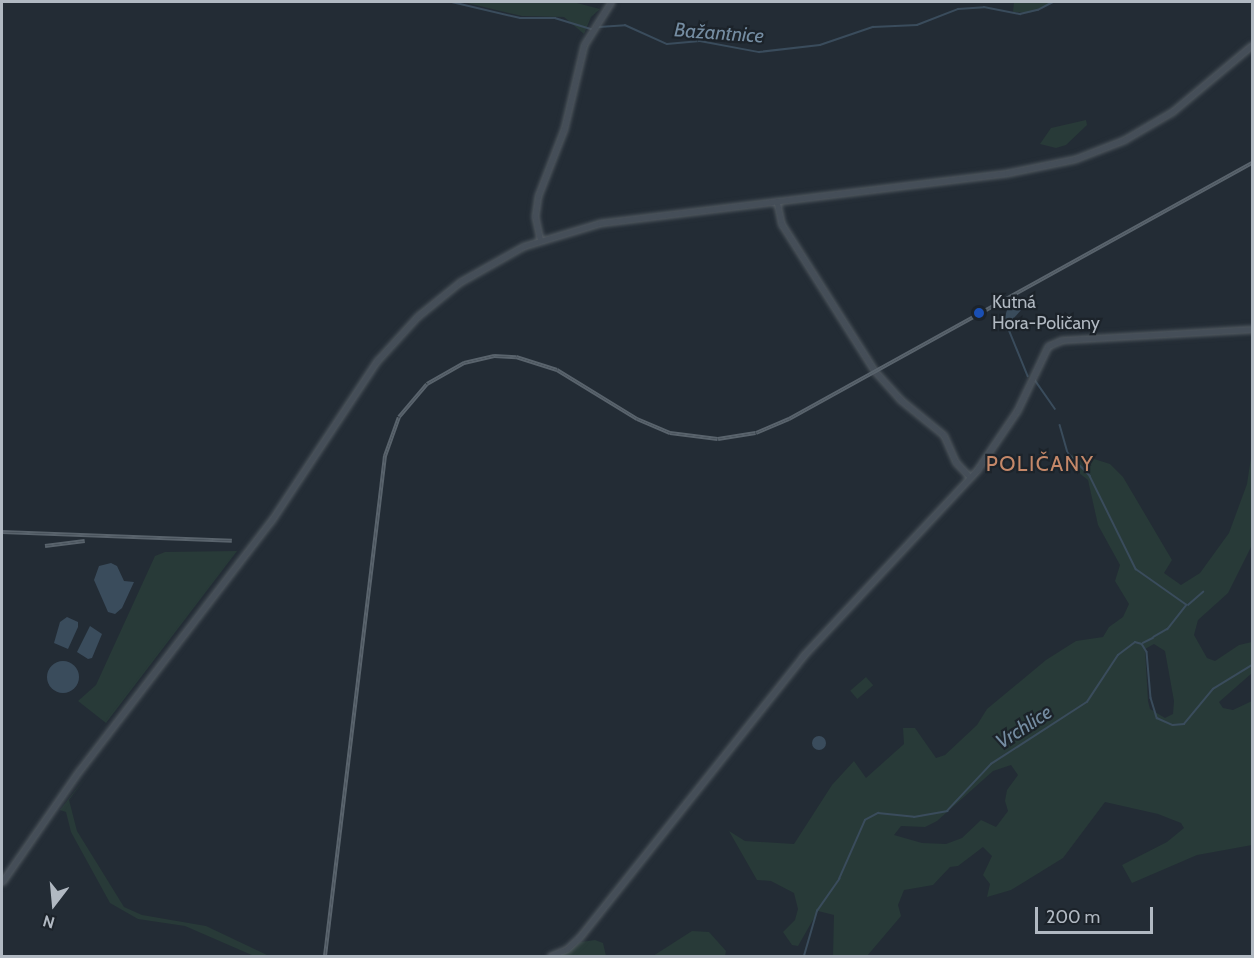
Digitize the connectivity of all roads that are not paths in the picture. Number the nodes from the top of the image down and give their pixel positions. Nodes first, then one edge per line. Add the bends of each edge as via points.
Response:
1 (611, 2) edge
2 (1252, 45) edge
3 (777, 201) junction
4 (540, 240) junction
5 (1252, 329) edge
6 (969, 477) junction
7 (2, 882) edge
8 (550, 957) edge

1 - 4 main road via 584,45 564,129 538,196 535,217
2 - 3 main road via 1172,112 1124,140 1087,155 1014,172
3 - 4 main road via 617,220
3 - 6 main road via 782,224 875,371 900,399 944,435 956,462
4 - 7 main road via 496,259 460,282 425,309 391,344 265,529 79,771
5 - 6 main road via 1054,342 1045,349 1008,427
6 - 8 main road via 803,656 579,938

